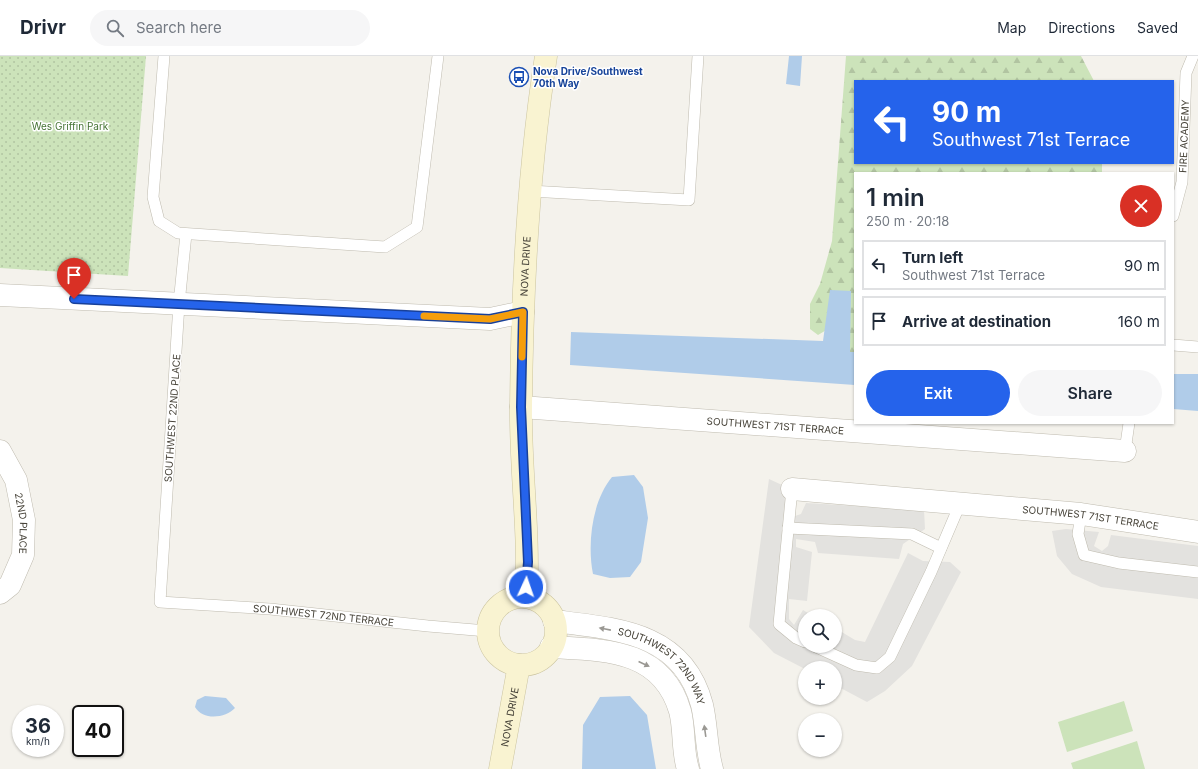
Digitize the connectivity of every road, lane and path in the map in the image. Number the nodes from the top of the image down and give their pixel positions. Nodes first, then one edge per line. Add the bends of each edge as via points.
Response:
1 (164, 56) edge
2 (438, 56) edge
3 (546, 56) edge
4 (698, 56) edge
5 (1193, 56) edge
6 (530, 191) junction
7 (1174, 212) edge
8 (186, 234) junction
9 (0, 295) edge
10 (180, 304) junction
11 (523, 312) junction
12 (1174, 346) edge
13 (1198, 347) edge
14 (521, 407) junction
15 (1129, 424) edge
16 (0, 451) edge
17 (1125, 451) joint
18 (792, 489) joint
19 (960, 504) junction
20 (1081, 514) junction
21 (788, 528) junction
22 (1198, 532) edge
23 (941, 548) junction
24 (1198, 572) edge
25 (0, 593) edge
26 (526, 596) junction
27 (160, 602) joint
28 (554, 622) junction
29 (487, 631) junction
30 (798, 639) edge
31 (552, 647) junction
32 (829, 653) edge
33 (519, 665) junction
34 (500, 769) edge
35 (688, 769) edge
36 (712, 769) edge

1 - 8 lane via 153,197 159,221 178,233
2 - 8 lane via 417,227 385,247
3 - 6 street, NOVA DRIVE
4 - 6 lane via 689,200
5 - 7 lane, FIRE ACADEMY via 1186,73 1182,182
6 - 11 street, NOVA DRIVE
8 - 10 lane, SOUTHWEST 22ND PLACE
9 - 10 street
10 - 11 street via 490,319
10 - 27 lane, SOUTHWEST 22ND PLACE
11 - 14 street, NOVA DRIVE
12 - 13 lane
14 - 17 street, SOUTHWEST 71ST TERRACE
14 - 26 street, NOVA DRIVE via 528,562
15 - 17 lane
16 - 25 street, 22ND PLACE via 16,480 24,520 23,555 10,585
18 - 19 street, SOUTHWEST 71ST TERRACE
18 - 21 lane
19 - 20 street, SOUTHWEST 71ST TERRACE
19 - 23 lane
20 - 22 street, SOUTHWEST 71ST TERRACE
20 - 24 lane via 1078,534 1084,555 1119,563
21 - 23 lane via 912,534
21 - 30 lane via 779,624
23 - 32 lane via 890,657 876,668 856,665
26 - 28 street via 544,605
26 - 29 street via 504,601 495,609 489,619
27 - 29 lane, SOUTHWEST 72ND TERRACE via 270,609
28 - 31 street via 555,635
36 -> 28 street, SOUTHWEST 72ND WAY via 702,705 689,675 668,650 636,634
29 - 33 street via 493,650 509,662
31 - 33 street via 538,660
31 -> 35 street, SOUTHWEST 72ND WAY via 628,656 654,669 669,687 680,712
33 - 34 street, NOVA DRIVE

